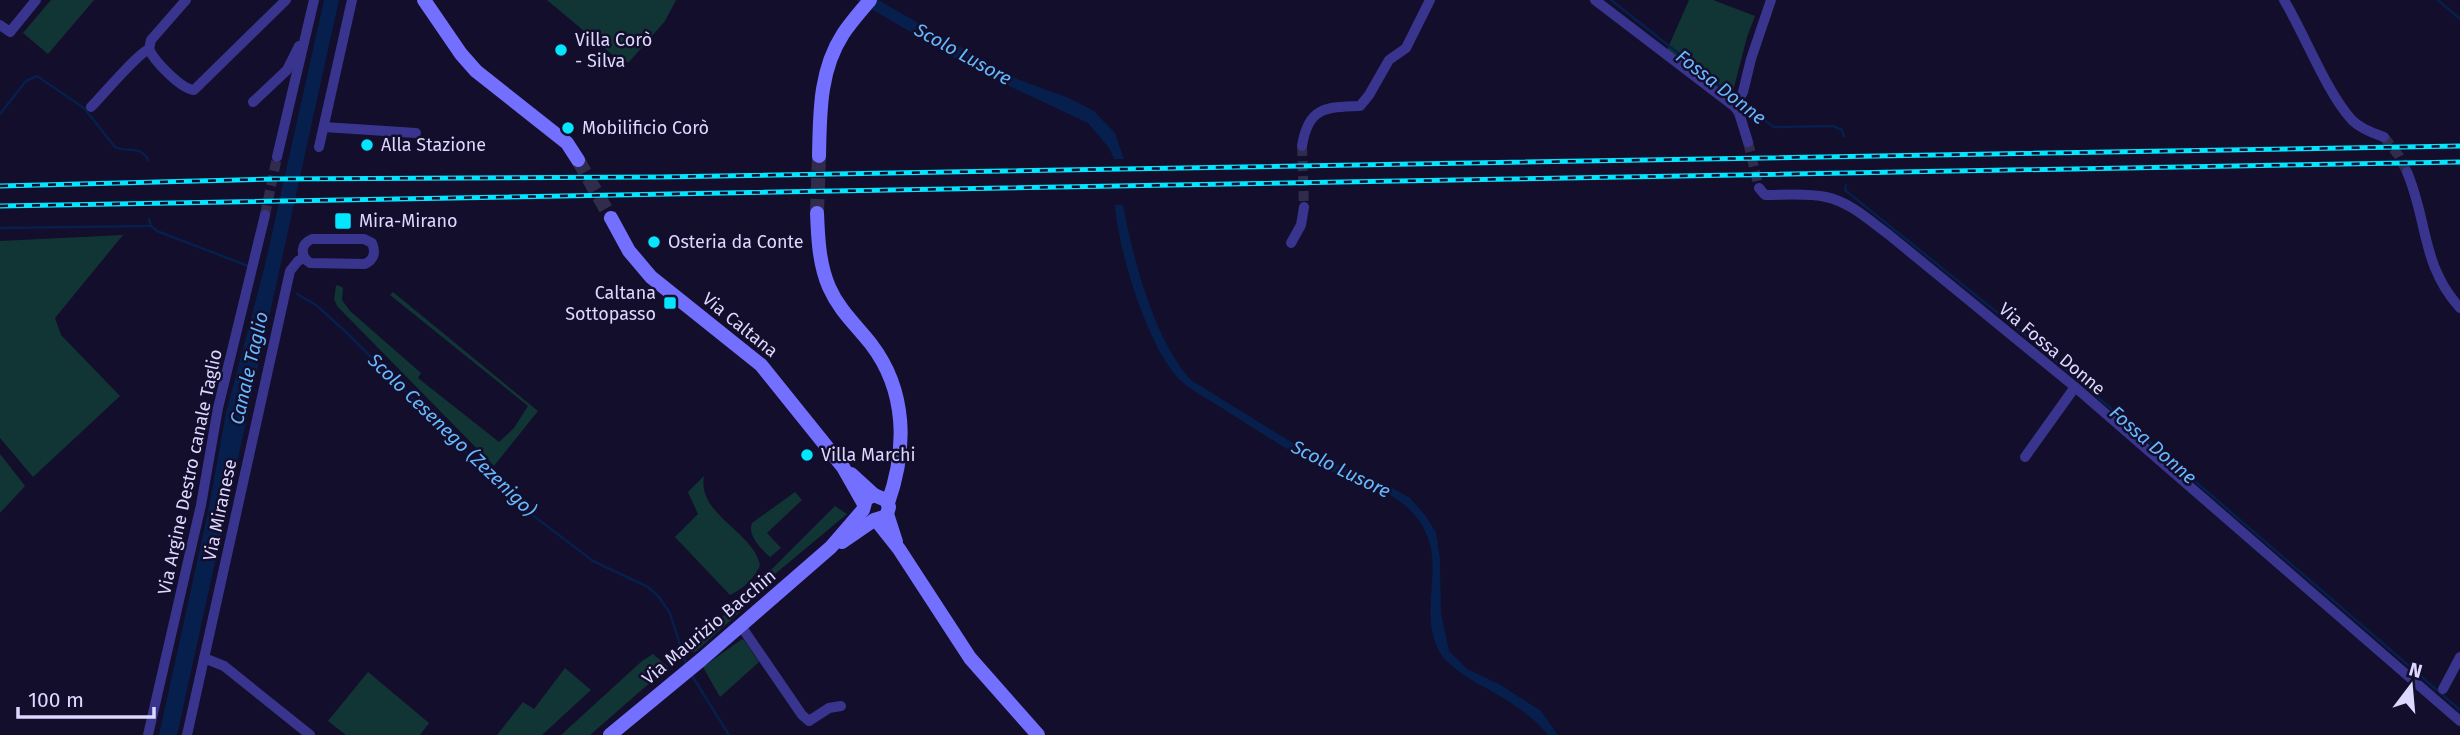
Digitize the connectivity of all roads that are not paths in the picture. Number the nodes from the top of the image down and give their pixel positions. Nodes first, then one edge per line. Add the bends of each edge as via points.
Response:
1 (36, 0) edge
2 (186, 0) edge
3 (286, 0) edge
4 (314, 0) edge
5 (352, 0) edge
6 (424, 0) edge
7 (870, 0) edge
8 (1430, 0) edge
9 (1595, 0) edge
10 (1771, 0) edge
11 (2284, 0) edge
12 (0, 25) edge
13 (304, 43) junction
14 (149, 49) junction
15 (253, 102) dead end
16 (1737, 105) junction
17 (91, 107) dead end
18 (324, 127) junction
19 (416, 133) dead end
20 (2384, 137) tunnel mouth
21 (1748, 142) tunnel mouth
22 (319, 146) dead end
23 (1302, 146) tunnel mouth
24 (818, 156) tunnel mouth
25 (277, 157) tunnel mouth
26 (579, 160) tunnel mouth
27 (2407, 172) tunnel mouth
28 (1759, 188) dead end
29 (1304, 207) tunnel mouth
30 (817, 213) tunnel mouth
31 (265, 215) tunnel mouth
32 (611, 218) tunnel mouth
33 (1291, 243) dead end
34 (304, 258) junction
35 (2460, 307) edge
36 (2075, 387) junction
37 (2025, 457) dead end
38 (875, 508) junction
39 (741, 626) junction
40 (2460, 656) edge
41 (204, 658) junction
42 (2439, 695) junction
43 (841, 706) dead end
44 (2460, 721) edge
45 (148, 735) edge
46 (187, 735) edge
47 (310, 735) edge
48 (610, 735) edge
49 (1038, 735) edge

1 - 12 street via 10,32
2 - 14 street via 151,40
3 - 14 street via 194,90 186,89
4 - 13 street
5 - 18 street
6 - 26 main road via 476,71 567,143
7 - 24 main road via 842,35 830,59 823,83
8 - 23 street via 1406,48 1389,60 1360,106 1316,113 1305,128
9 - 16 street
10 - 16 street
11 - 20 street via 2352,121
13 - 15 street via 287,70
13 - 25 street
14 - 17 street
16 - 21 street
18 - 19 street
18 - 22 street
27 - 35 street via 2431,259 2441,283
28 - 36 street, Via Fossa Donne via 1765,195 1825,197 1857,212
29 - 33 street
30 - 38 main road, Via Maurizio Bacchin via 829,286 879,355 898,397 897,464
31 - 45 street, Via Argine Destro canale Taglio
32 - 38 main road, Via Caltana via 637,263 761,365
34 - 34 street, Via Miranese via 316,264 360,264 368,262 374,252 365,239 317,239 305,244
34 - 41 street, Via Miranese via 290,271
36 - 37 street
36 - 42 street, Via Fossa Donne
38 - 39 main road, Via Maurizio Bacchin via 848,539 831,547
38 - 49 main road, Via Caltana via 970,658
39 - 43 street via 808,720
39 - 48 main road, Via Maurizio Bacchin
40 - 42 street
41 - 46 street, Via Miranese
41 - 47 street via 224,666
42 - 44 street, Via Fossa Donne

